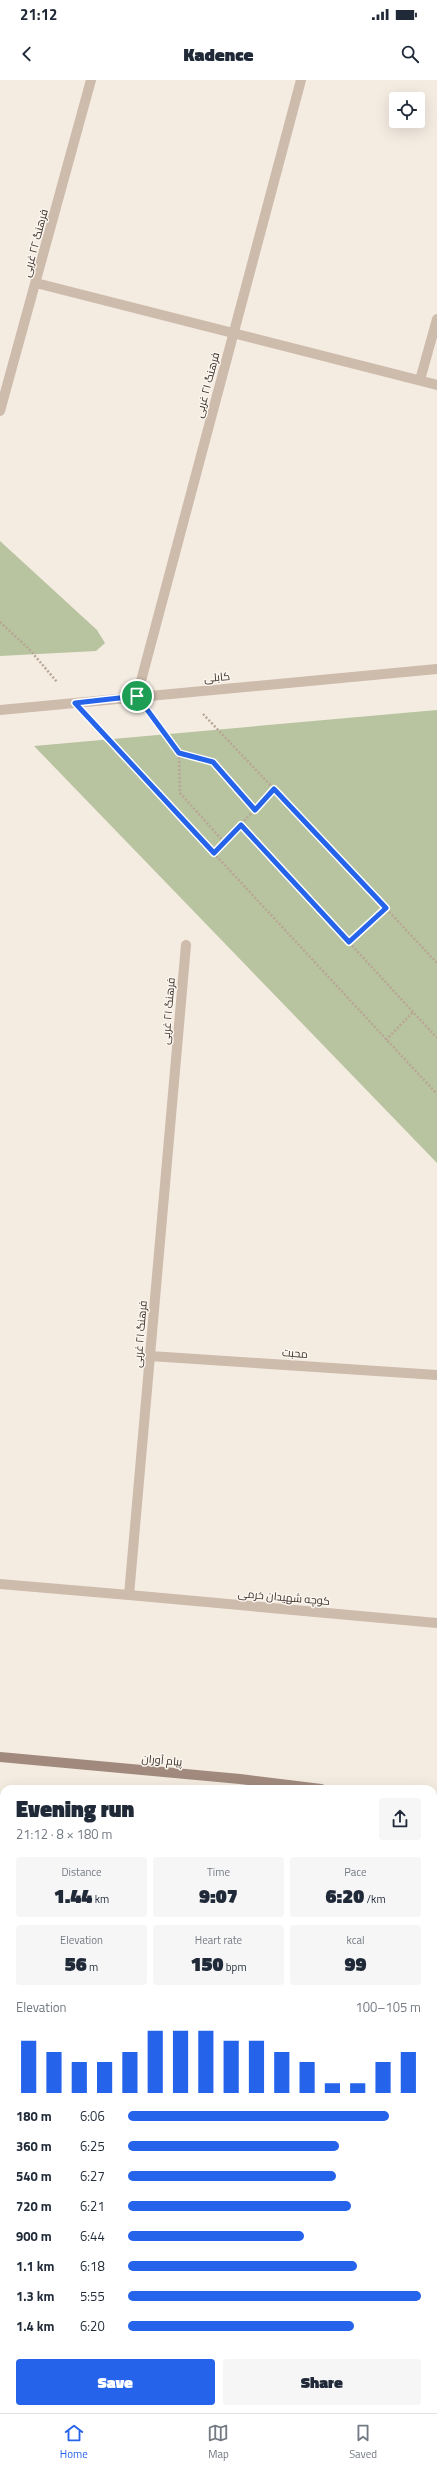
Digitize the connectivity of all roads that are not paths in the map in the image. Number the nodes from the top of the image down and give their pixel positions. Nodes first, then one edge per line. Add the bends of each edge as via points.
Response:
1 (91, 80) edge
2 (301, 80) edge
3 (36, 283) junction
4 (437, 319) edge
5 (234, 333) junction
6 (420, 380) junction
7 (437, 385) edge
8 (0, 412) edge
9 (437, 669) edge
10 (137, 696) junction
11 (0, 710) edge
12 (186, 945) dead end
13 (150, 1356) junction
14 (437, 1375) edge
15 (0, 1584) edge
16 (129, 1595) junction
17 (437, 1623) edge
18 (0, 1757) edge
19 (289, 1785) edge

1 - 3 street, فرهنگ ۲۲ غربی
2 - 5 street, فرهنگ ۲۱ غربی
3 - 5 street
3 - 8 street, فرهنگ ۲۲ غربی
4 - 6 street
5 - 6 street
5 - 10 street, فرهنگ ۲۱ غربی
6 - 7 street
9 - 10 street, کابلی
10 - 11 street, کابلی
12 - 13 street, فرهنگ ۲۱ غربی
13 - 14 street, محبت
13 - 16 street, فرهنگ ۲۱ غربی
15 - 16 street
16 - 17 street, کوچه شهیدان خرمی
18 - 19 main road, پیام آوران

